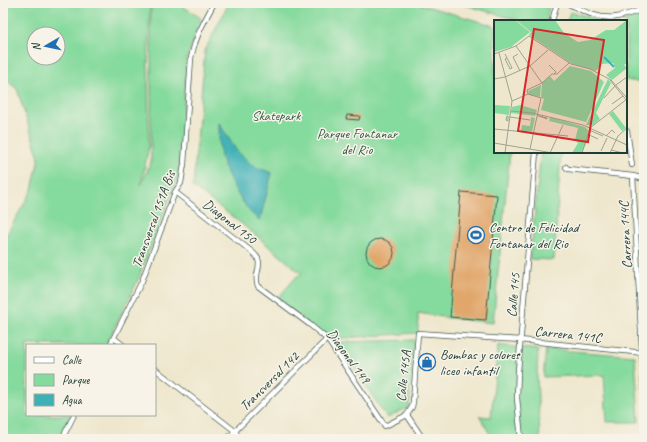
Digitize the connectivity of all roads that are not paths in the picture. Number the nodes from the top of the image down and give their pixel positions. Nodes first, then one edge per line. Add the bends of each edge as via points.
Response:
1 (214, 3) edge
2 (557, 3) edge
3 (567, 3) edge
4 (644, 9) edge
5 (552, 20) edge
6 (627, 131) dead end
7 (536, 153) edge
8 (632, 165) dead end
9 (566, 168) dead end
10 (633, 176) junction
11 (644, 179) edge
12 (175, 192) junction
13 (257, 273) joint
14 (418, 333) joint
15 (114, 338) junction
16 (327, 339) junction
17 (520, 340) junction
18 (111, 344) edge
19 (122, 344) edge
20 (643, 353) edge
21 (156, 370) edge
22 (644, 389) edge
23 (408, 414) junction
24 (74, 416) edge
25 (235, 431) junction
26 (62, 439) edge
27 (227, 439) edge
28 (240, 439) edge
29 (423, 439) edge
30 (521, 439) edge

1 - 12 street, Transversal 151A Bis via 197,36 191,58 184,164 181,183
2 - 5 street
3 - 4 street via 602,18 617,17
6 - 8 street
7 - 17 street, Calle 145
9 - 10 street
10 - 11 street
10 - 20 street, Carrera 144C
12 - 13 street, Diagonal 150 via 257,257
12 - 15 street, Transversal 151A Bis via 142,281
13 - 16 street, Diagonal 149 via 258,286
14 - 17 street, Carrera 141C
14 - 23 street, Calle 145A via 413,402
15 - 18 street, Transversal 151A Bis
15 - 19 street
16 - 23 street, Diagonal 149 via 385,426
16 - 25 street, Transversal 142
17 - 20 street, Carrera 141C
17 - 30 street, Calle 145 via 517,398
20 - 22 street, Carrera 144C
21 - 25 street
23 - 29 street, Calle 145A
24 - 26 street
25 - 27 street, Transversal 142
25 - 28 street

